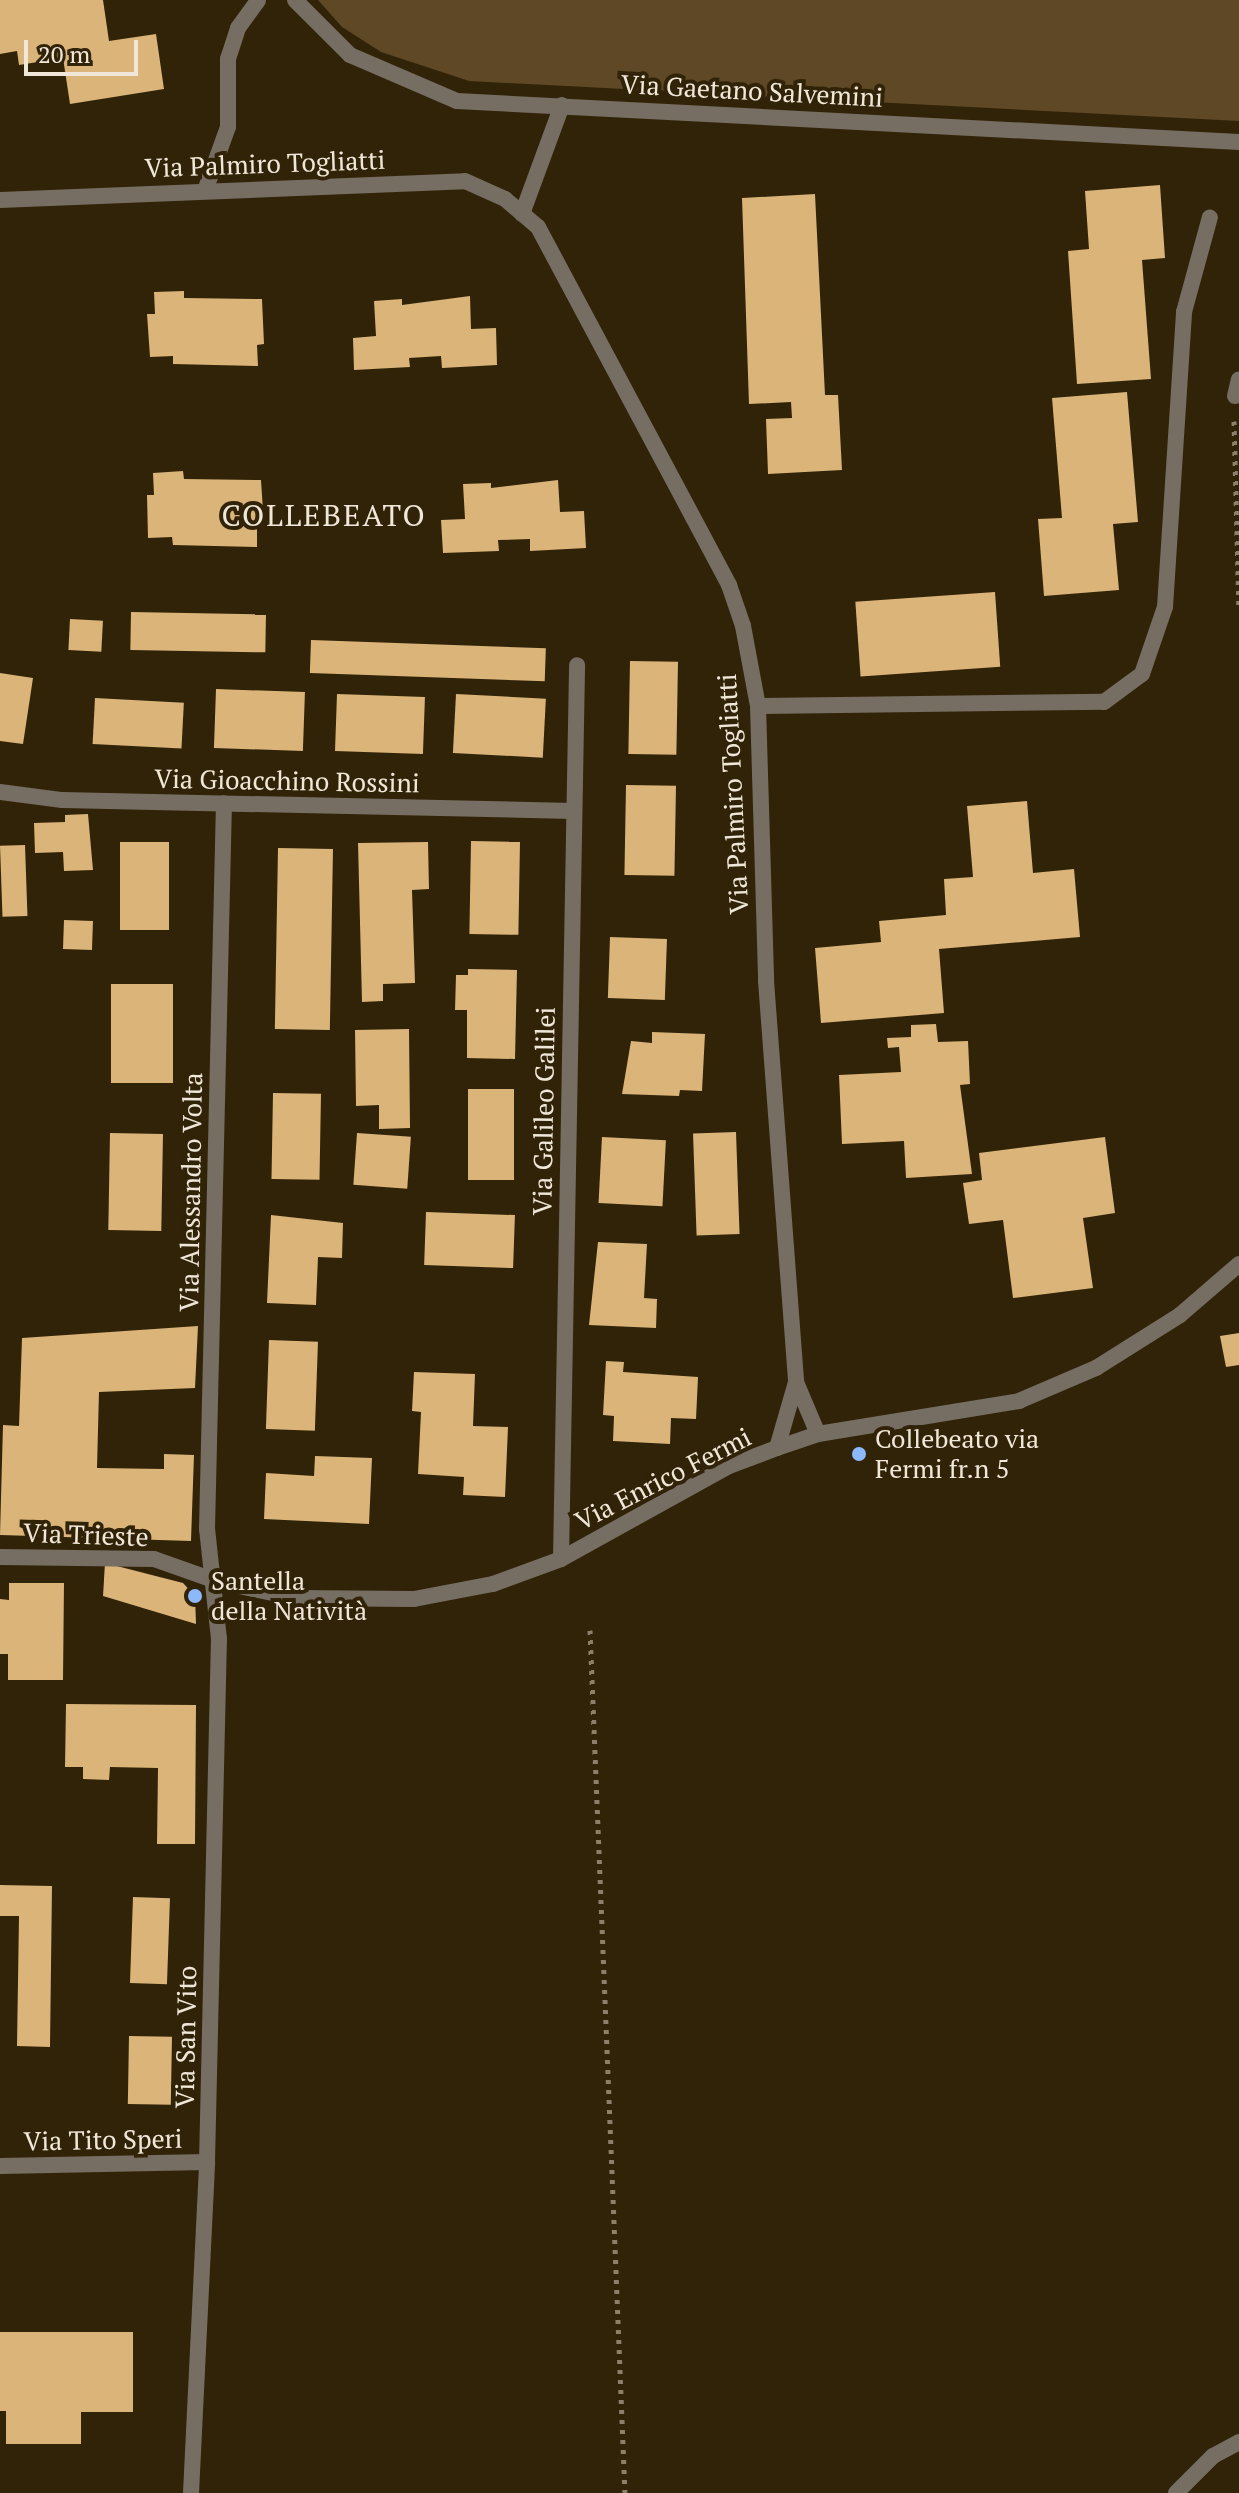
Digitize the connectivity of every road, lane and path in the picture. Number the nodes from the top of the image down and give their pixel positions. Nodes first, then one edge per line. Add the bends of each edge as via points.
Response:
1 (258, 0) edge
2 (295, 0) edge
3 (562, 105) junction
4 (1239, 142) edge
5 (206, 188) junction
6 (0, 200) edge
7 (522, 214) junction
8 (1210, 217) dead end
9 (1239, 379) edge
10 (1235, 396) joint
11 (1239, 608) edge
12 (577, 665) dead end
13 (758, 706) junction
14 (0, 792) edge
15 (224, 803) junction
16 (574, 811) junction
17 (1239, 1264) edge
18 (796, 1382) junction
19 (818, 1434) junction
20 (777, 1448) junction
21 (0, 1557) edge
22 (561, 1559) junction
23 (216, 1581) junction
24 (590, 1630) dead end
25 (207, 2162) junction
26 (0, 2166) edge
27 (1239, 2442) edge
28 (191, 2493) edge
29 (625, 2493) edge
30 (1176, 2493) edge

1 - 5 street via 238,28 228,59 228,127
2 - 3 street, Via Gaetano Salvemini via 350,55 457,101
3 - 4 street, Via Gaetano Salvemini
3 - 7 street
5 - 6 street, Via Palmiro Togliatti
5 - 7 street, Via Palmiro Togliatti via 465,181 505,199
7 - 13 street, Via Palmiro Togliatti via 538,227 564,269 729,585 743,626
8 - 13 street via 1184,312 1165,607 1142,674 1104,702
9 - 10 street
10 - 11 path via 1232,498
12 - 16 street, Via Galileo Galilei
13 - 18 street, Via Palmiro Togliatti via 766,981
14 - 15 street, Via Gioacchino Rossini via 62,800
15 - 16 street, Via Gioacchino Rossini
15 - 23 street, Via Alessandro Volta via 207,1529
16 - 22 street, Via Galileo Galilei
17 - 19 street, Via Enrico Fermi via 1180,1315 1096,1368 1019,1401
18 - 19 street, Via Palmiro Togliatti
18 - 20 street, Via Palmiro Togliatti
19 - 20 street, Via Enrico Fermi
20 - 22 street, Via Enrico Fermi via 729,1466
21 - 23 street, Via Trieste via 154,1559
22 - 23 street, Via Enrico Fermi via 493,1584 414,1599 296,1598
23 - 25 street, Via San Vito
24 - 29 path
25 - 26 street, Via Tito Speri
25 - 28 street, Via San Vito
27 - 30 street via 1213,2456

